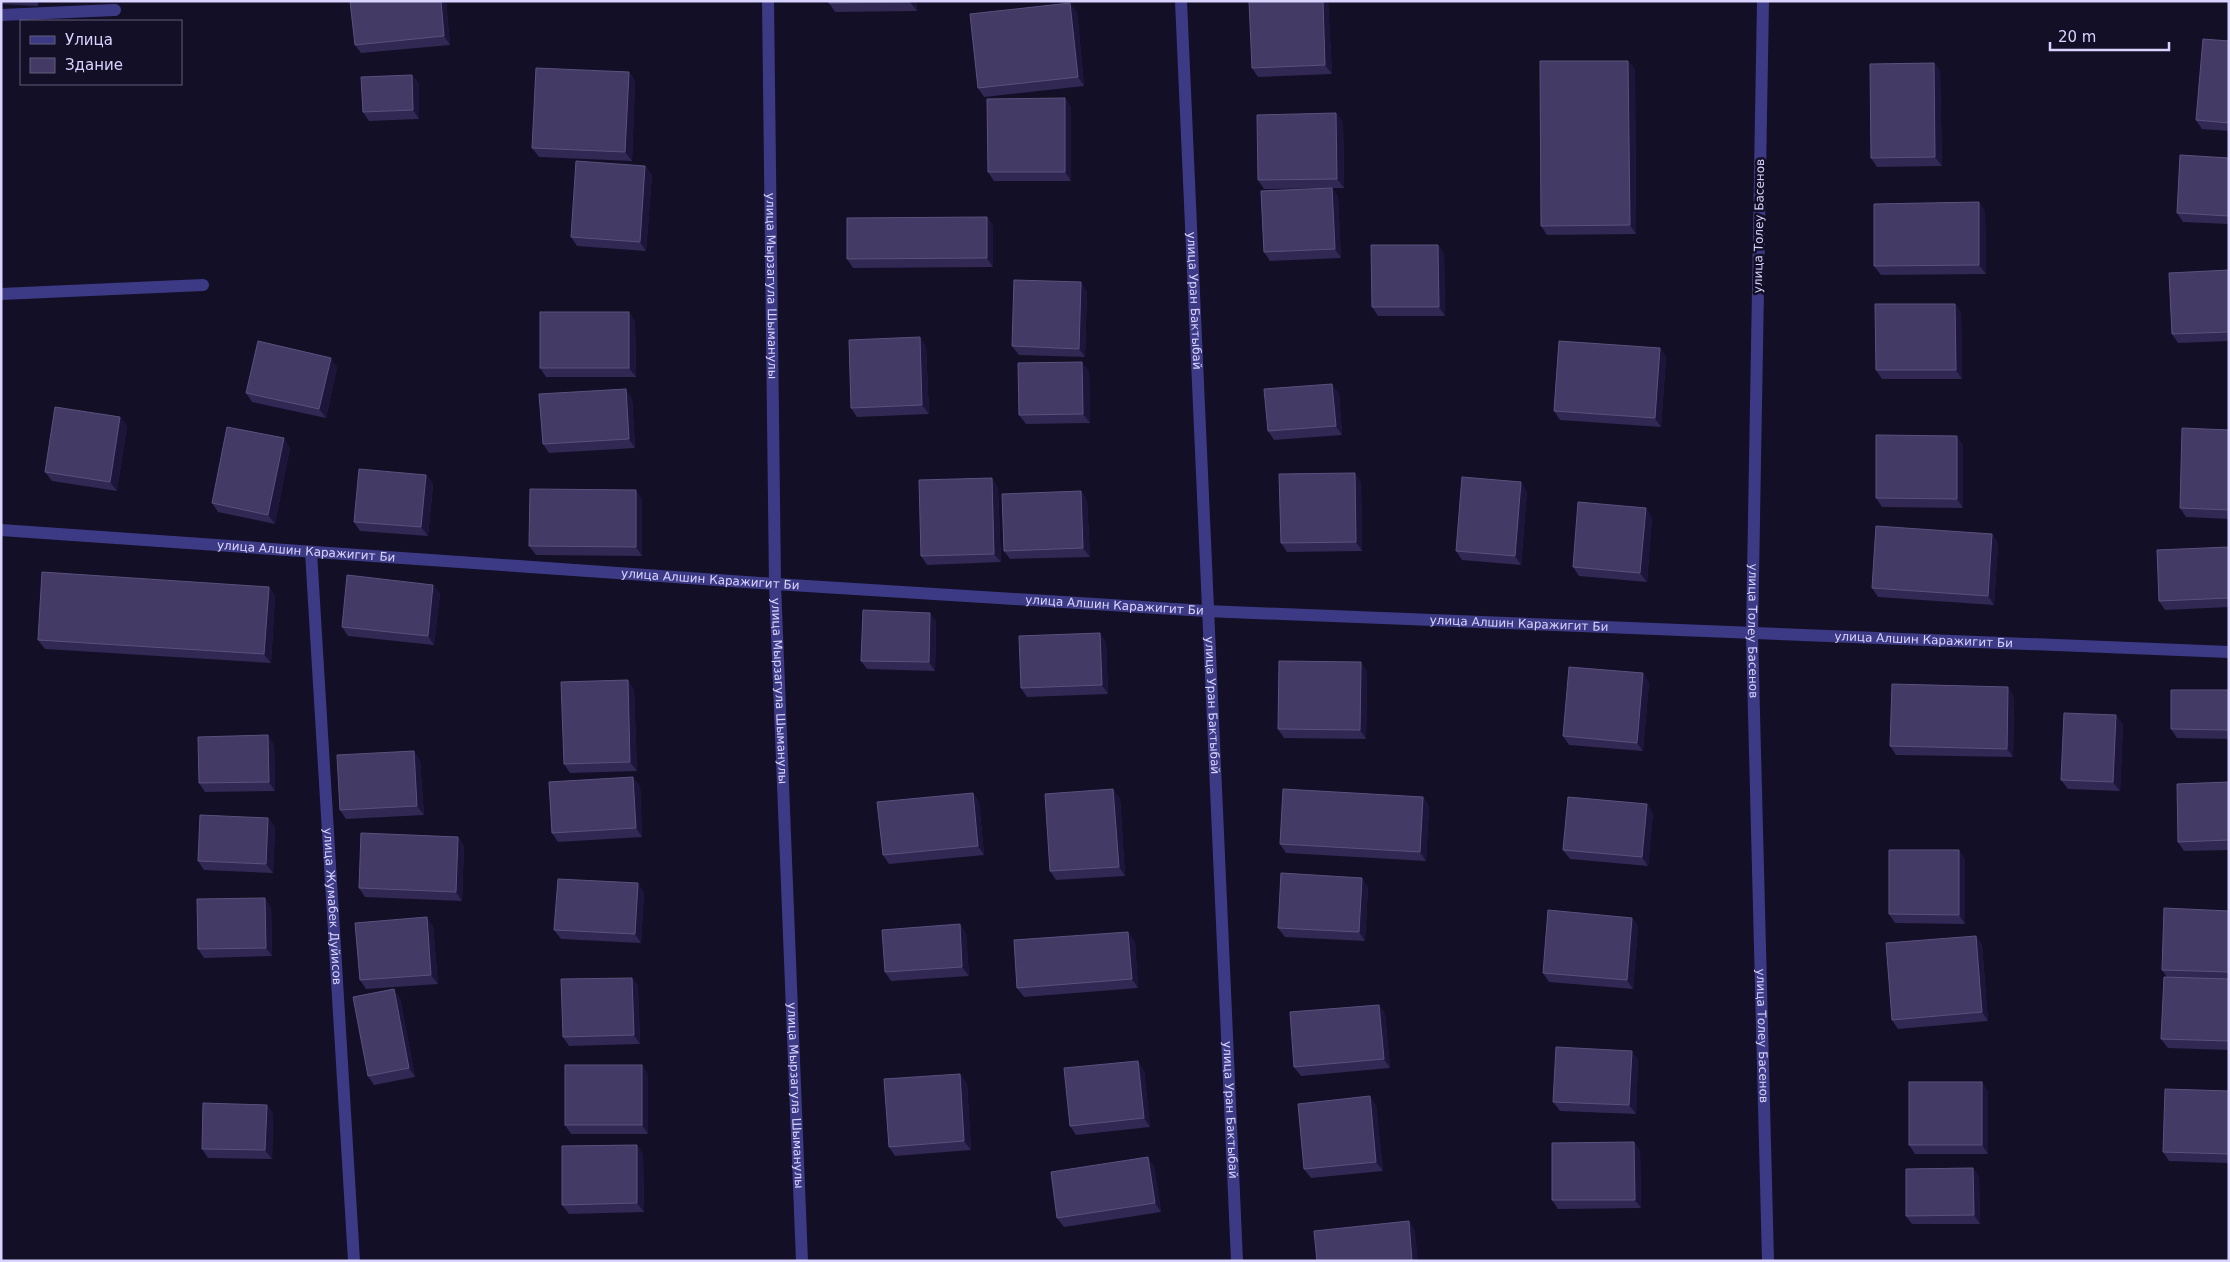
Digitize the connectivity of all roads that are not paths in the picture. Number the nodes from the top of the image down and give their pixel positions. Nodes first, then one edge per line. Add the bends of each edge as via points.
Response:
1 (768, 1) edge
2 (1181, 1) edge
3 (1763, 1) edge
4 (115, 10) dead end
5 (1, 15) edge
6 (203, 285) dead end
7 (1, 294) edge
8 (1, 530) edge
9 (311, 552) junction
10 (775, 584) junction
11 (1206, 610) junction
12 (1752, 634) junction
13 (2229, 652) edge
14 (354, 1261) edge
15 (802, 1261) edge
16 (1236, 1261) edge
17 (1768, 1261) edge

1 - 10 street, улица Мырзагула Шыманулы
2 - 11 street, улица Уран Бактыбай
3 - 12 street, улица Толеу Басенов
4 - 5 street
6 - 7 street
8 - 9 street, улица Алшин Каражигит Би
9 - 10 street, улица Алшин Каражигит Би
9 - 14 street, улица Жумабек Дуйисов
10 - 11 street, улица Алшин Каражигит Би
10 - 15 street, улица Мырзагула Шыманулы
11 - 12 street, улица Алшин Каражигит Би
11 - 16 street, улица Уран Бактыбай
12 - 13 street, улица Алшин Каражигит Би
12 - 17 street, улица Толеу Басенов

